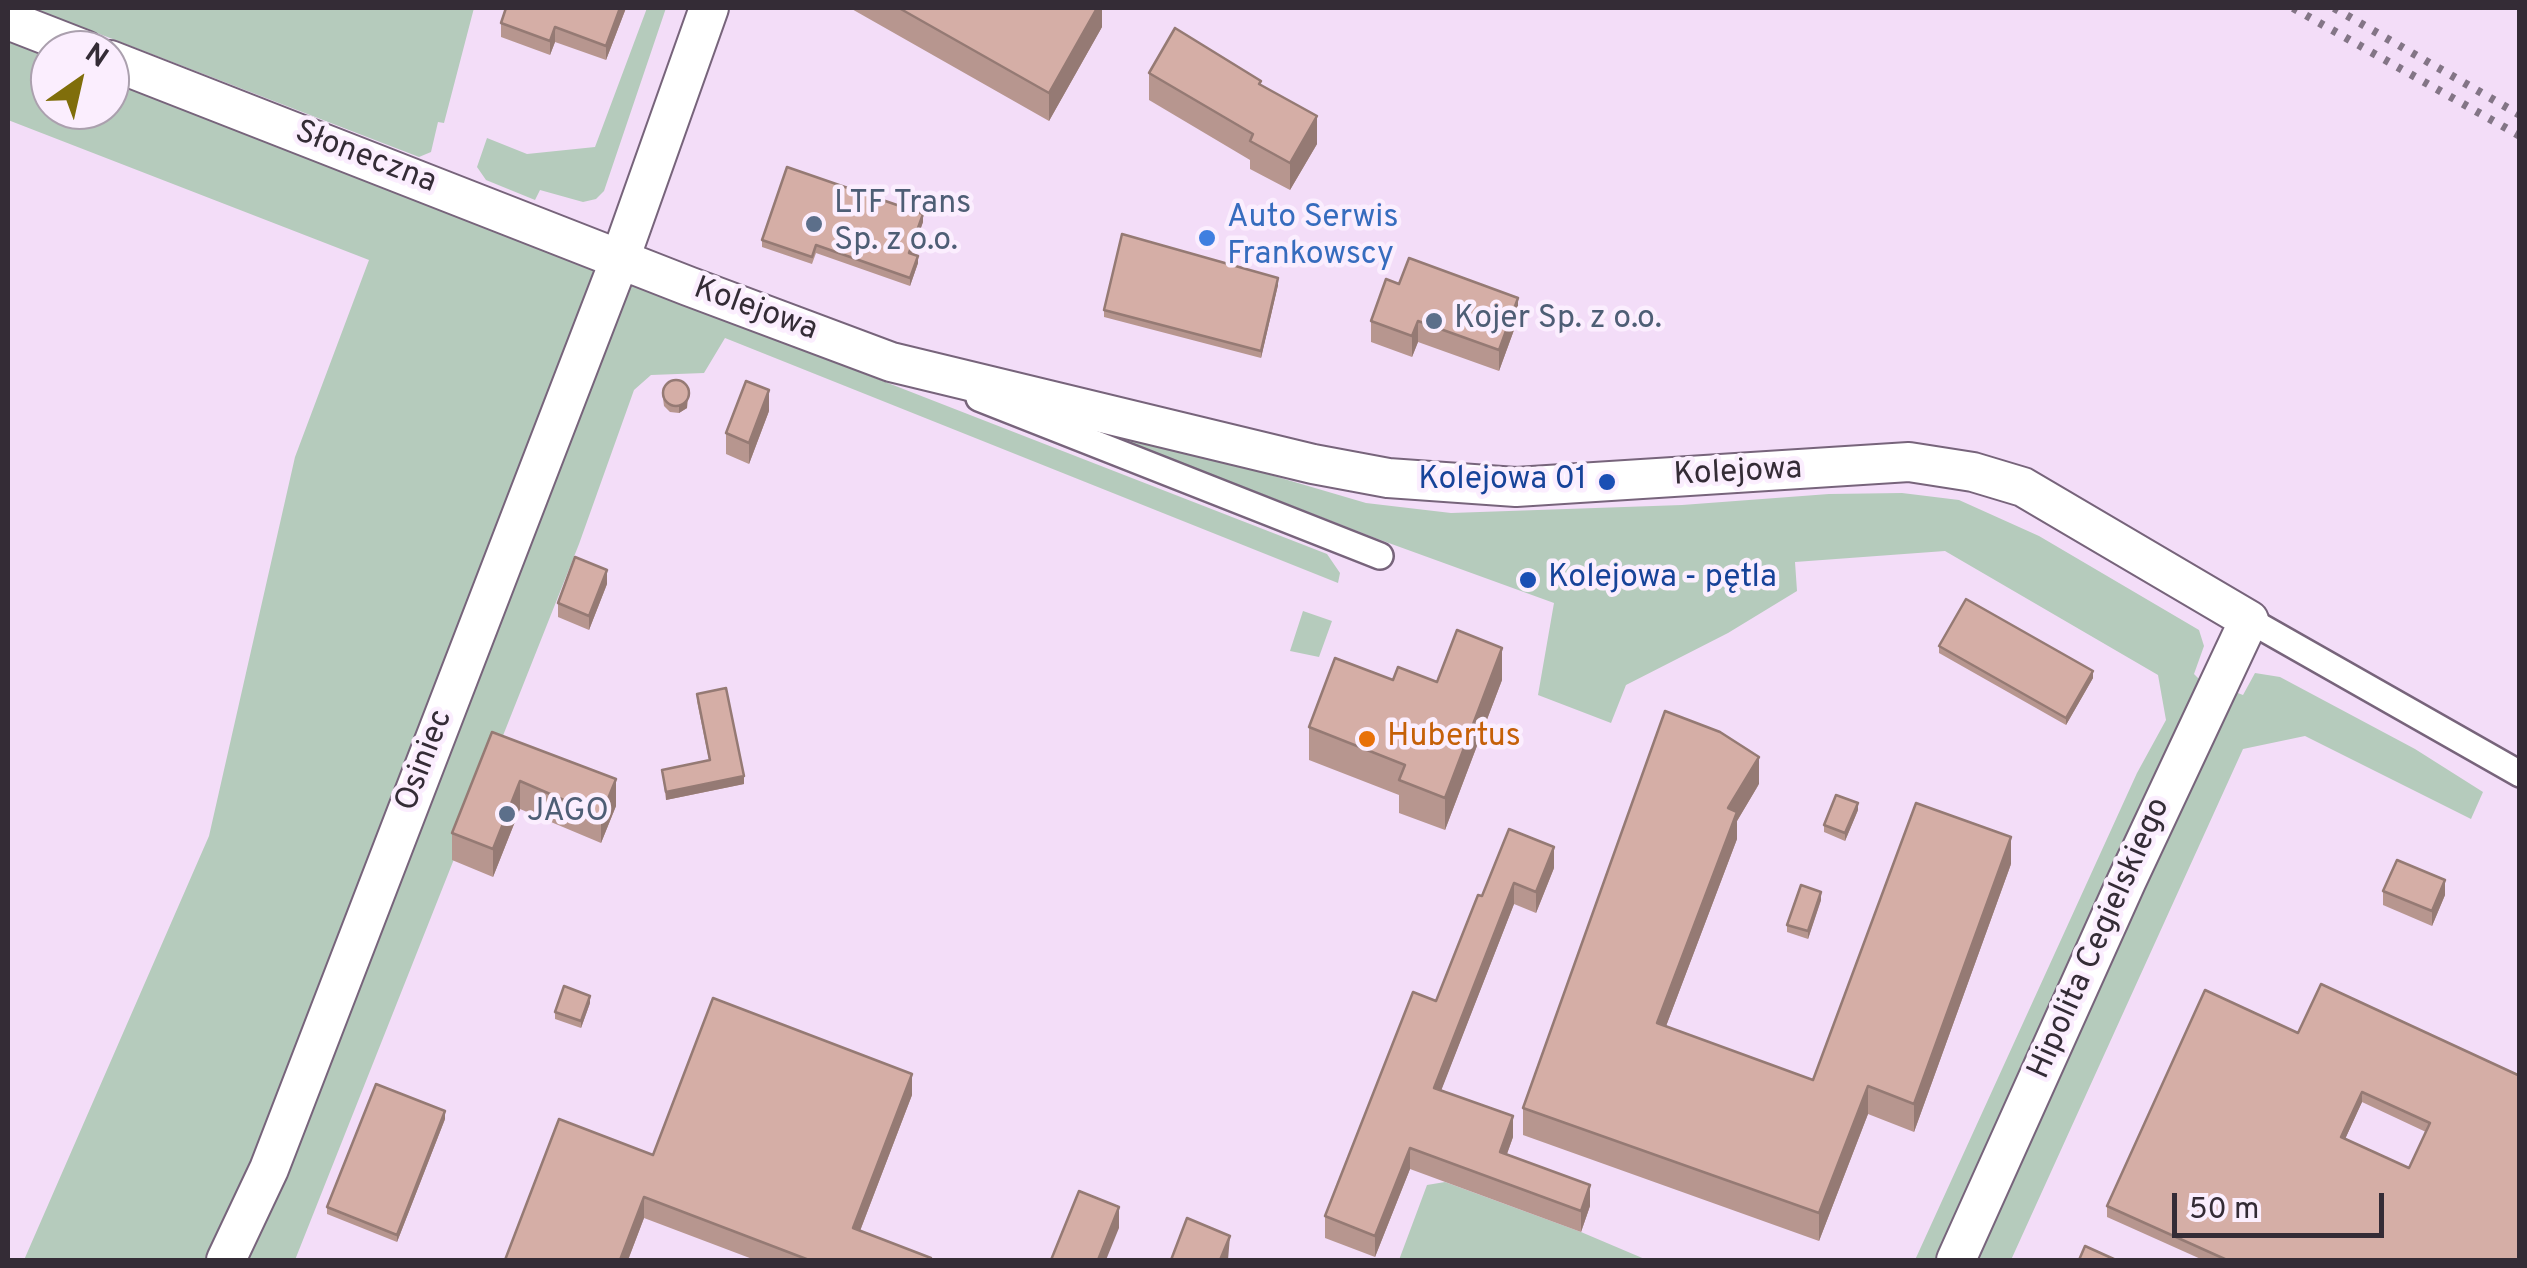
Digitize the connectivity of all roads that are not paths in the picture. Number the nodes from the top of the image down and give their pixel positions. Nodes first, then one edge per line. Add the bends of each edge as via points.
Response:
1 (709, 8) edge
2 (8, 20) edge
3 (34, 30) edge
4 (130, 68) edge
5 (620, 260) junction
6 (891, 362) junction
7 (1380, 556) dead end
8 (2249, 620) junction
9 (2520, 774) edge
10 (226, 1260) edge
11 (1956, 1260) edge

1 - 5 street, Osiniec
2 - 3 street
4 - 5 street, Słoneczna
5 - 6 street, Kolejowa
5 - 10 street, Osiniec via 269,1169
6 - 7 street, Kolejowa
6 - 8 street, Kolejowa via 1388,478 1516,487 1908,462 1973,472 2023,487
8 - 9 street, Kolejowa
8 - 11 street, Hipolita Cegielskiego

